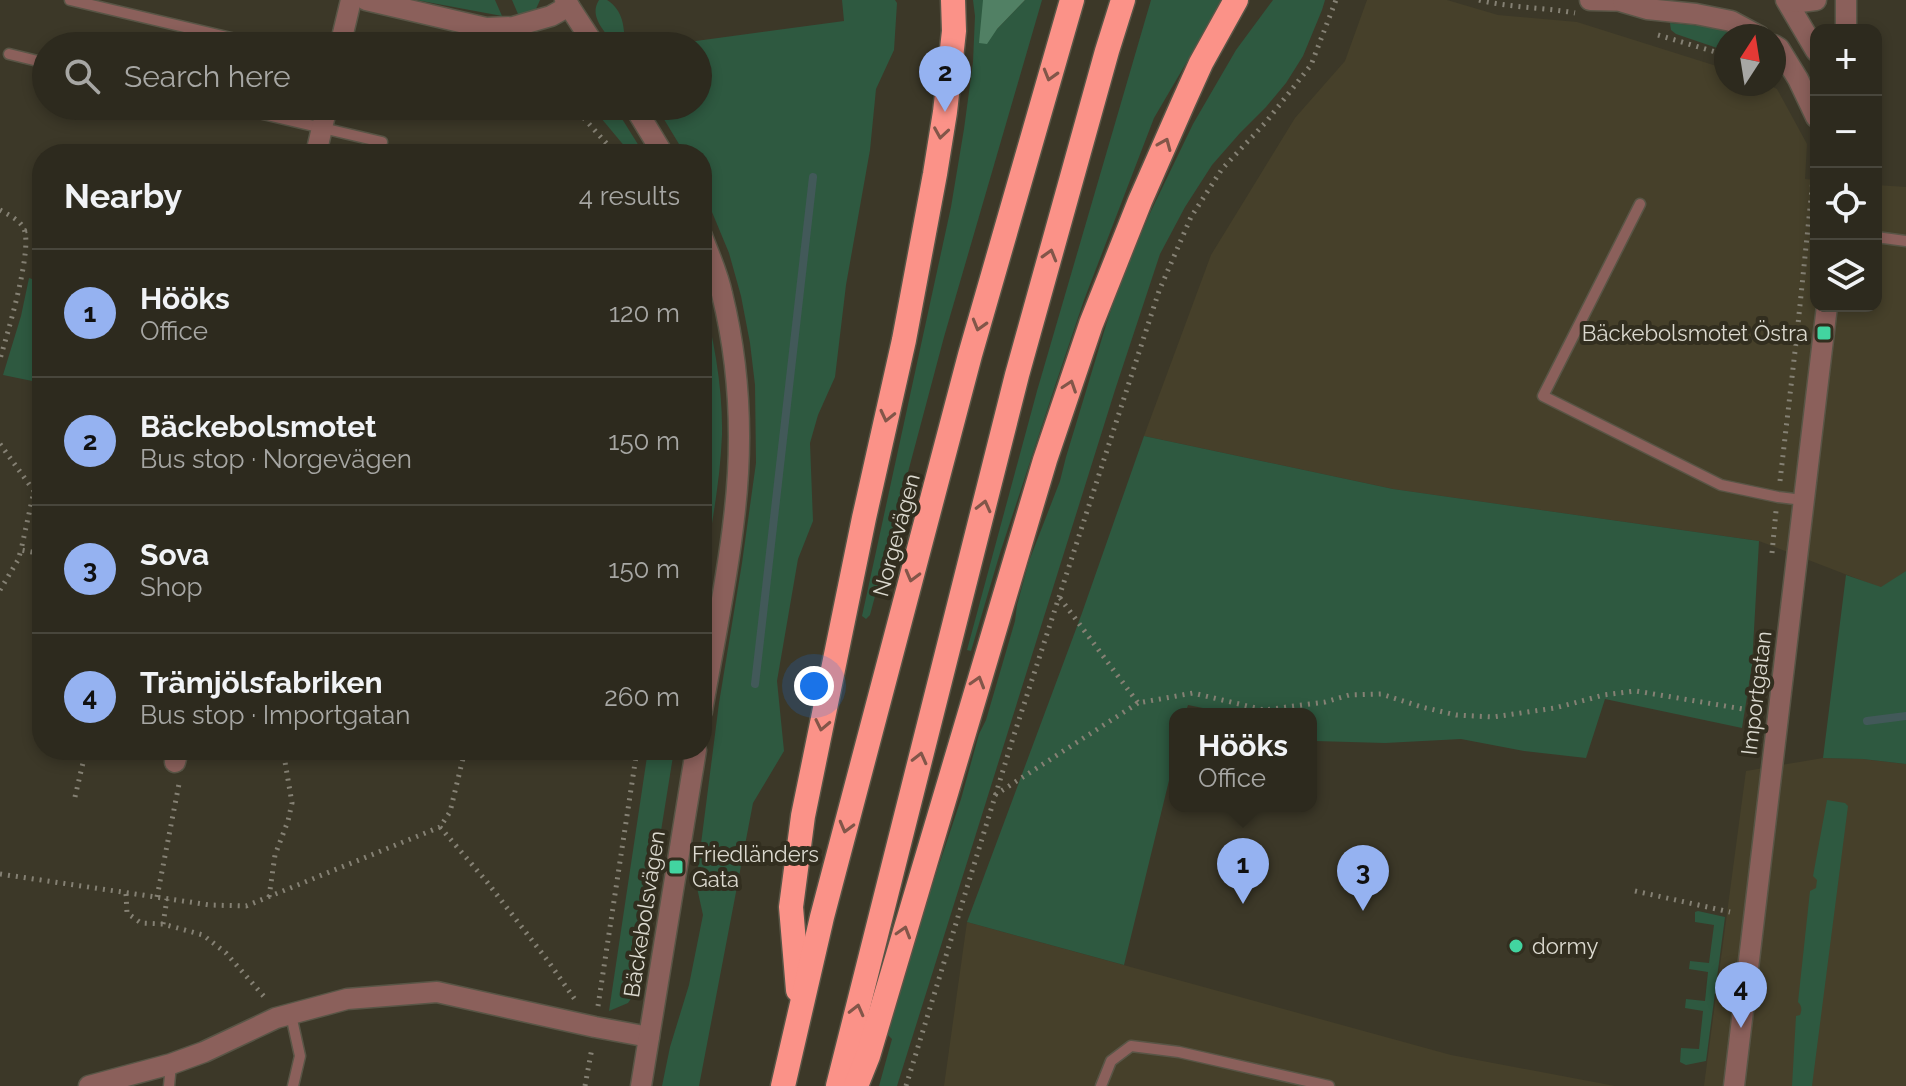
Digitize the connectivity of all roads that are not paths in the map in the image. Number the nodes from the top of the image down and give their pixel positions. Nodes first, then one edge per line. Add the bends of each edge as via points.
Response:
1 (70, 0) edge
2 (351, 0) edge
3 (366, 0) edge
4 (953, 0) edge
5 (1072, 0) edge
6 (1123, 0) edge
7 (1236, 0) edge
8 (1254, 0) edge
9 (1590, 0) edge
10 (1651, 0) edge
11 (1786, 0) edge
12 (1816, 0) edge
13 (1846, 0) edge
14 (1623, 2) edge
15 (567, 3) edge
16 (1737, 24) edge
17 (1846, 24) edge
18 (206, 32) edge
19 (343, 32) edge
20 (586, 32) edge
21 (1810, 41) edge
22 (9, 54) dead end
23 (1786, 59) edge
24 (32, 60) edge
25 (1183, 103) junction
26 (1810, 104) edge
27 (288, 120) edge
28 (324, 120) edge
29 (642, 120) edge
30 (322, 128) junction
31 (382, 142) dead end
32 (318, 144) edge
33 (657, 144) edge
34 (1640, 204) dead end
35 (1882, 238) edge
36 (1906, 241) edge
37 (712, 263) edge
38 (1826, 312) edge
39 (1803, 500) junction
40 (712, 651) edge
41 (694, 760) edge
42 (800, 1014) junction
43 (284, 1017) junction
44 (649, 1037) junction
45 (171, 1064) junction
46 (89, 1086) edge
47 (169, 1086) edge
48 (293, 1086) edge
49 (641, 1086) edge
50 (783, 1086) edge
51 (838, 1086) edge
52 (856, 1086) edge
53 (1101, 1086) edge
54 (1329, 1086) edge
55 (1734, 1086) edge

1 - 18 lane
2 - 19 street
3 - 15 street via 486,28 551,16
4 -> 42 highway via 954,31 935,174 803,816 791,907
5 -> 42 highway, Norgevägen via 970,355
51 -> 6 highway via 1017,375
7 - 25 highway
8 - 25 highway
9 - 14 street
10 - 14 street
11 - 12 street
11 - 21 street
13 - 17 street
14 - 16 street
15 - 20 street
22 - 24 lane
23 - 26 street
52 -> 25 highway via 1050,445 1091,324
27 - 30 lane
28 - 30 street
29 - 33 street
30 - 31 lane
30 - 32 street
34 - 39 lane via 1543,396 1721,485
35 - 36 lane
37 - 40 street via 731,336 739,437 734,518
38 - 39 street, Importgatan
39 - 55 street, Importgatan
41 - 44 street, Bäckebolsvägen
42 - 50 highway, Norgevägen
43 - 44 street via 347,999 437,992
43 - 45 street
43 - 48 lane via 300,1056
44 - 49 street, Bäckebolsvägen
45 - 46 street
45 - 47 lane
53 - 54 lane via 1111,1061 1131,1046

